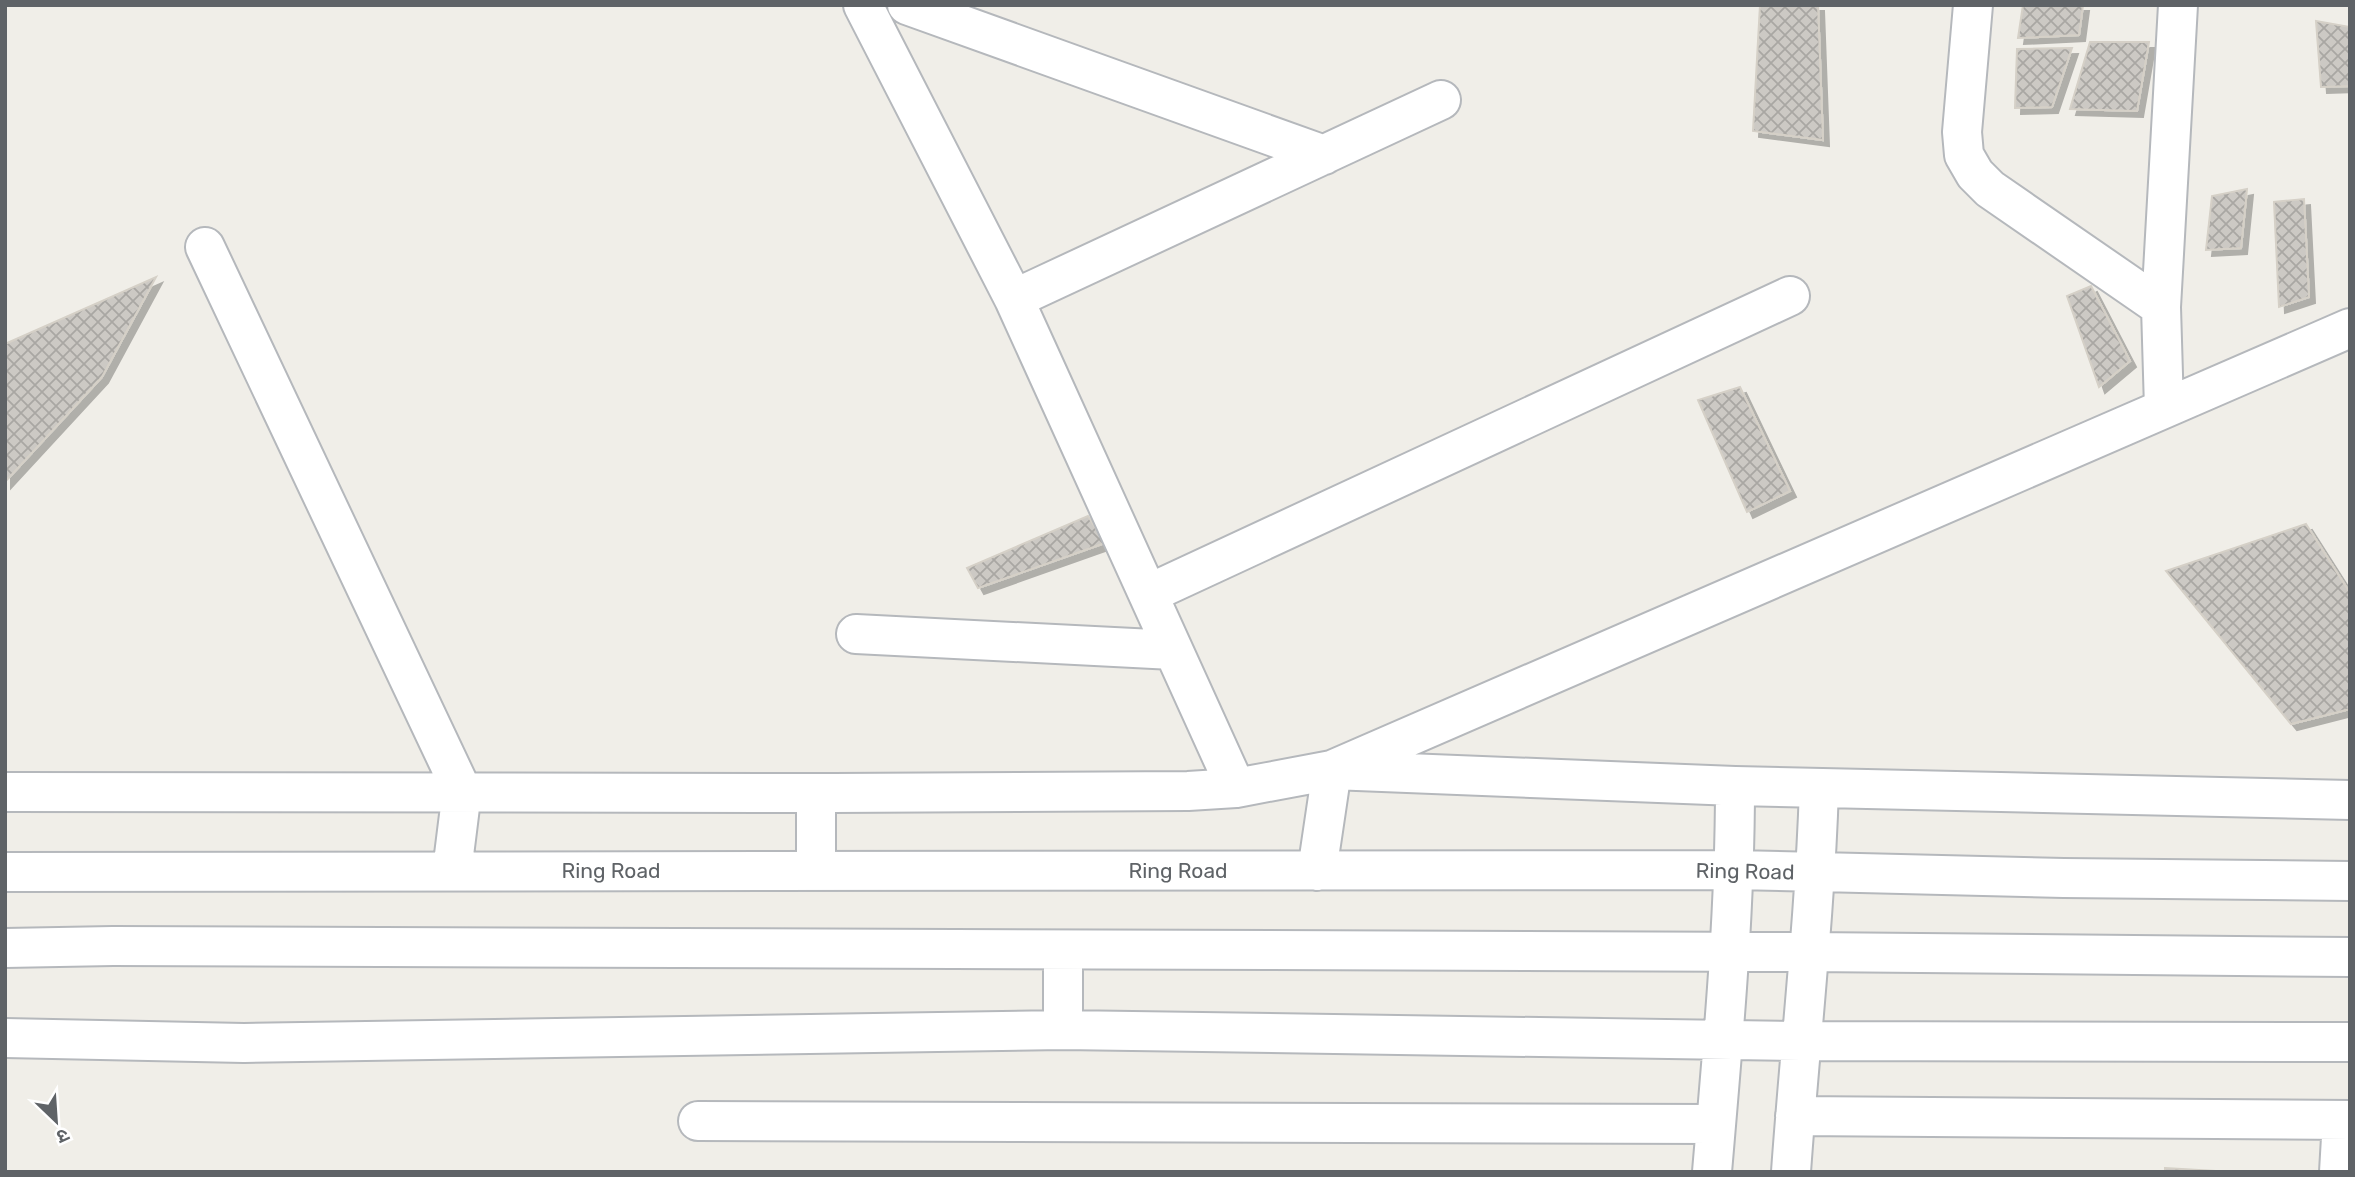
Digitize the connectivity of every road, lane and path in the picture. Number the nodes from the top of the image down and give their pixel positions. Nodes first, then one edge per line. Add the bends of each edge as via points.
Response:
1 (863, 5) edge
2 (907, 5) edge
3 (1973, 5) edge
4 (2178, 5) edge
5 (1441, 100) dead end
6 (1324, 155) junction
7 (205, 247) dead end
8 (1790, 296) dead end
9 (1014, 299) junction
10 (2161, 307) junction
11 (2350, 328) edge
12 (2164, 408) junction
13 (1148, 594) junction
14 (856, 634) dead end
15 (1173, 650) junction
16 (1332, 770) junction
17 (1735, 786) junction
18 (1236, 788) junction
19 (1819, 788) junction
20 (462, 791) junction
21 (5, 792) edge
22 (816, 793) junction
23 (2350, 800) edge
24 (816, 870) junction
25 (1735, 870) junction
26 (452, 871) junction
27 (1317, 871) junction
28 (5, 872) edge
29 (1816, 872) junction
30 (2350, 881) edge
31 (5, 948) edge
32 (1063, 951) junction
33 (1808, 952) junction
34 (1731, 953) junction
35 (2350, 957) edge
36 (1063, 1030) junction
37 (5, 1038) edge
38 (1723, 1039) junction
39 (1801, 1041) junction
40 (2350, 1042) edge
41 (1795, 1116) junction
42 (2346, 1120) edge
43 (698, 1121) dead end
44 (1716, 1124) junction
45 (1712, 1172) edge
46 (1791, 1172) edge
47 (2339, 1172) edge

1 - 9 street
2 - 6 street
3 - 10 street via 1962,132 1964,155 1975,174
4 - 10 street
5 - 6 street
6 - 9 street
7 - 20 street
8 - 13 street
9 - 13 street
10 - 12 street
11 - 12 street
12 - 16 street
13 - 15 street
14 - 15 street
15 - 18 street
16 - 17 street
16 - 18 street
16 - 27 street
17 - 19 street
17 - 25 street
18 - 22 street
19 - 23 street
19 - 29 street
20 - 21 street
20 - 22 street
20 - 26 street
22 - 24 street
24 - 26 street, Ring Road
24 - 27 street, Ring Road
25 - 27 street, Ring Road
25 - 29 street, Ring Road
25 - 34 street
26 - 28 street, Ring Road
29 - 30 street, Ring Road
29 - 33 street
31 - 32 street
32 - 34 street
32 - 36 street
33 - 34 street
33 - 35 street
33 - 39 street
34 - 38 street
36 - 37 street via 244,1042
36 - 38 street
38 - 39 street
38 - 44 street
39 - 40 street
39 - 41 street
41 - 42 street
41 - 46 street
42 - 47 street
43 - 44 street
44 - 45 street

